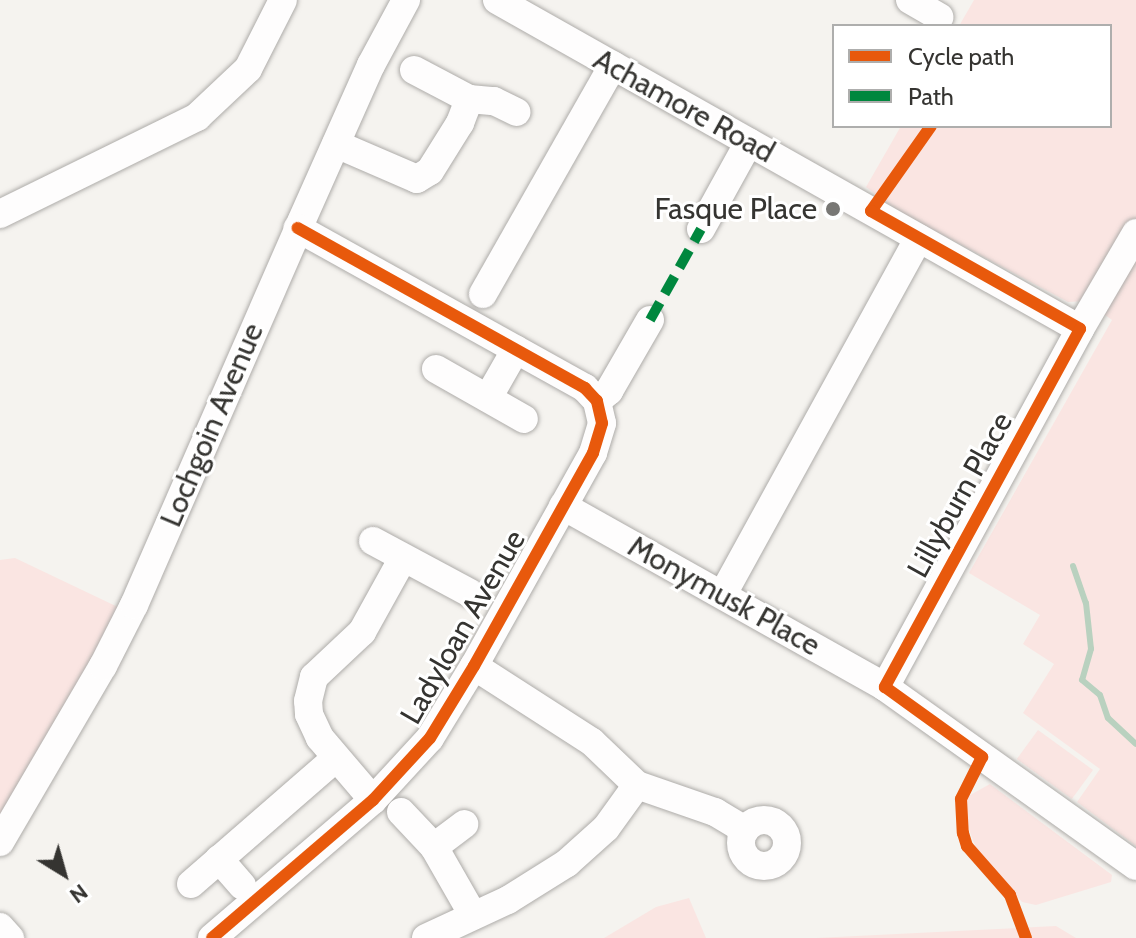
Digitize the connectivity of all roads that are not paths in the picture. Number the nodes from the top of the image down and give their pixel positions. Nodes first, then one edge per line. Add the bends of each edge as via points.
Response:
1 (283, 0) edge
2 (406, 0) edge
3 (497, 0) edge
4 (910, 0) edge
5 (528, 8) edge
6 (940, 17) dead end
7 (613, 65) junction
8 (414, 70) dead end
9 (469, 99) junction
10 (517, 112) dead end
11 (749, 142) junction
12 (336, 144) junction
13 (0, 214) edge
14 (298, 228) junction
15 (701, 229) dead end
16 (1136, 233) edge
17 (919, 238) junction
18 (483, 294) dead end
19 (650, 320) dead end
20 (1080, 329) junction
21 (516, 349) junction
22 (436, 369) dead end
23 (488, 398) junction
24 (598, 404) junction
25 (524, 419) dead end
26 (563, 506) junction
27 (373, 541) dead end
28 (403, 558) junction
29 (470, 593) dead end
30 (723, 594) junction
31 (474, 666) junction
32 (885, 687) junction
33 (336, 758) junction
34 (637, 785) junction
35 (373, 800) junction
36 (401, 812) dead end
37 (464, 824) dead end
38 (745, 830) dead end
39 (0, 842) edge
40 (434, 847) junction
41 (219, 859) junction
42 (1136, 866) edge
43 (191, 884) dead end
44 (242, 885) dead end
45 (473, 915) junction
46 (0, 927) edge
47 (10, 938) edge
48 (214, 938) edge
49 (426, 938) edge

1 - 13 street via 248,69 197,117
2 - 12 street, Lochgoin Avenue
3 - 5 street, Achamore Road
4 - 6 street
5 - 7 street, Achamore Road
7 - 11 street, Achamore Road
7 - 18 street
8 - 9 street
9 - 10 street via 494,101
9 - 12 street via 460,123 424,177 411,178
11 - 15 street
11 - 17 street, Achamore Road
12 - 14 street, Lochgoin Avenue
14 - 21 street
14 - 39 street, Lochgoin Avenue via 134,605
16 - 20 street, Lillyburn Place
17 - 20 street, Achamore Road
17 - 30 street
19 - 24 street
20 - 32 street, Lillyburn Place
21 - 23 street
21 - 24 street via 585,388
22 - 23 street
23 - 25 street
24 - 26 street, Ladyloan Avenue via 600,436
26 - 30 street, Monymusk Place
26 - 31 street, Ladyloan Avenue
27 - 28 street
28 - 29 street
28 - 33 street via 362,632 314,677 309,714
30 - 32 street, Monymusk Place
31 - 34 street via 581,733
31 - 35 street, Ladyloan Avenue via 430,738
32 - 42 street, Monymusk Place
33 - 35 street
33 - 41 street
34 - 38 street via 715,812
34 - 45 street via 606,828 567,863
35 - 48 street, Ladyloan Avenue
36 - 40 street
37 - 40 street
40 - 45 street
41 - 43 street
41 - 44 street
45 - 49 street
46 - 47 street

